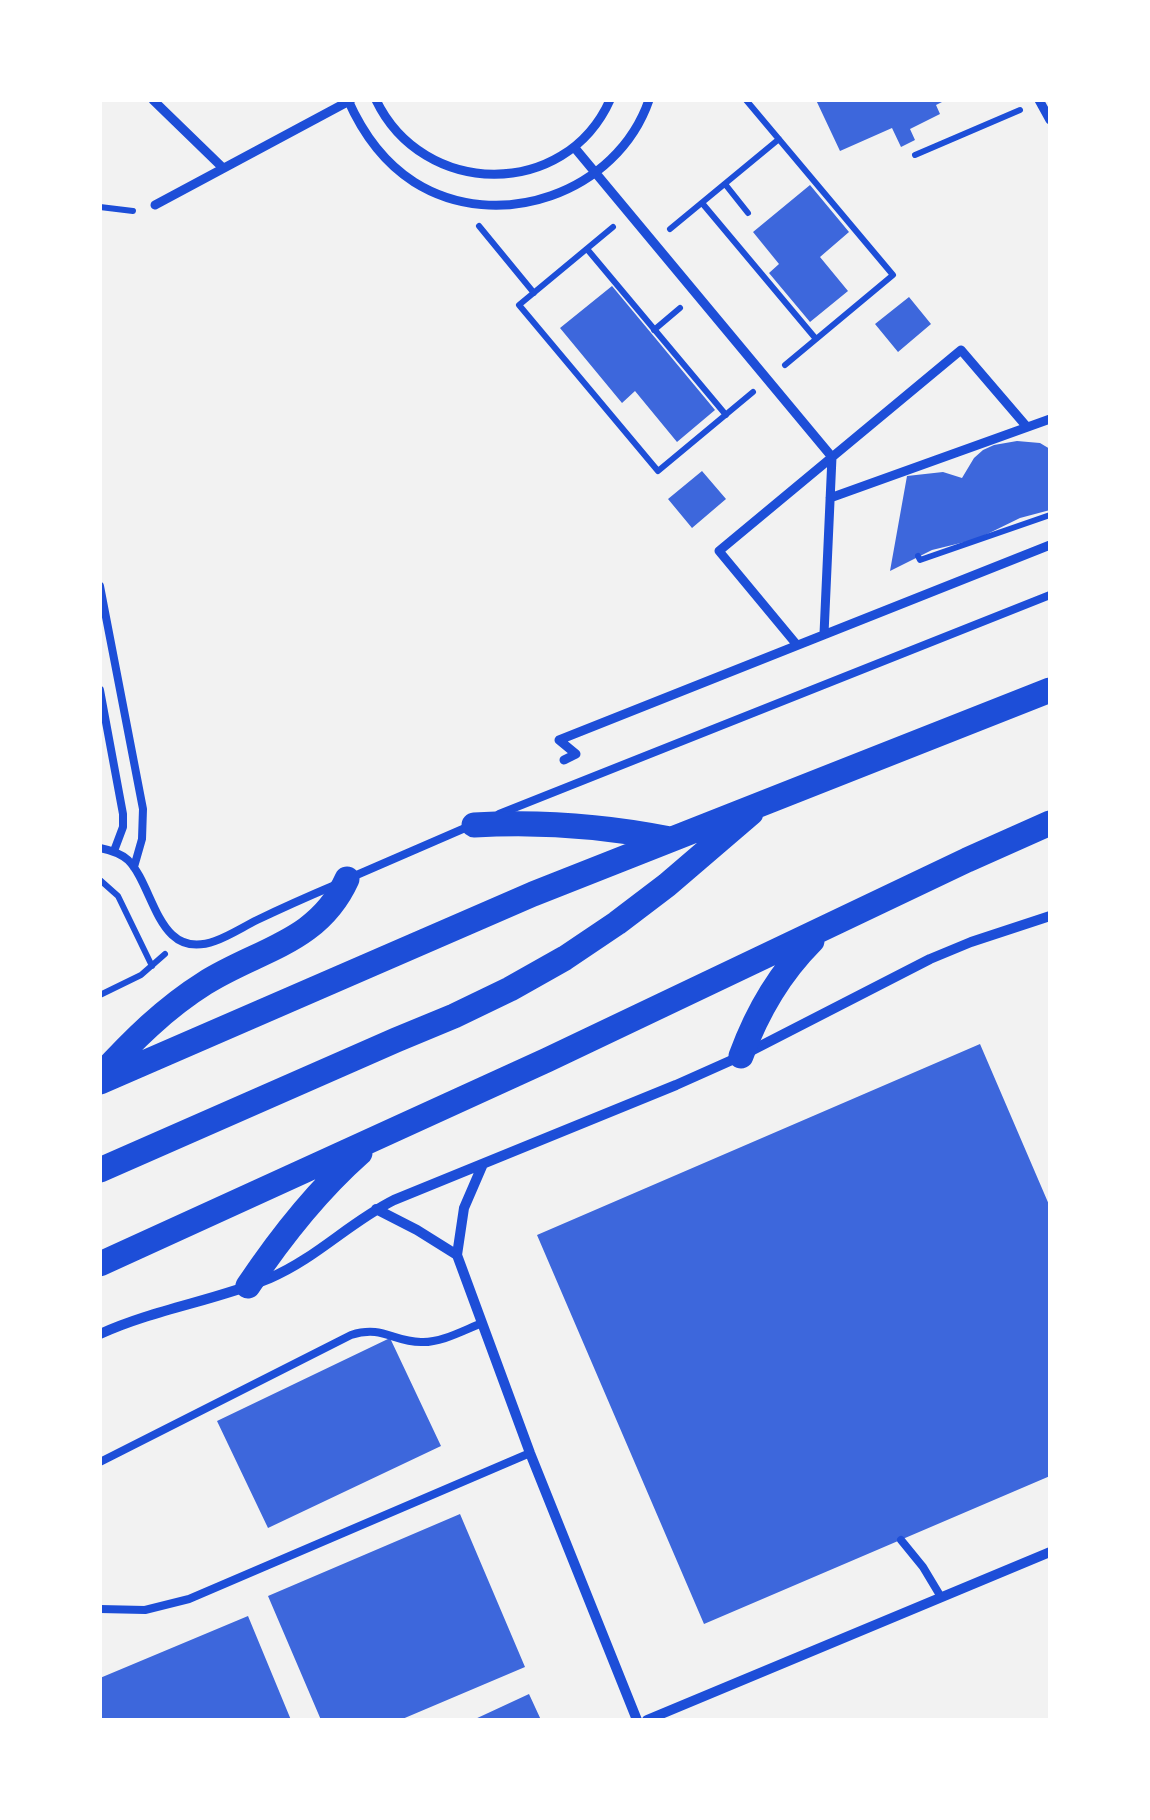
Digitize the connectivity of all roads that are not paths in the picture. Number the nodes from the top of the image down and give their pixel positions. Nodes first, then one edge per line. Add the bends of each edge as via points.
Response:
1 (152, 100) edge
2 (376, 100) edge
3 (610, 100) edge
4 (649, 100) edge
5 (349, 101) edge
6 (1039, 101) edge
7 (1050, 120) edge
8 (574, 147) junction
9 (223, 168) junction
10 (596, 173) junction
11 (155, 205) road end
12 (1050, 419) edge
13 (1026, 427) junction
14 (832, 457) junction
15 (830, 498) junction
16 (1050, 545) edge
17 (100, 586) edge
18 (1050, 595) edge
19 (824, 634) junction
20 (797, 645) junction
21 (100, 690) edge
22 (1050, 690) edge
23 (564, 760) dead end
24 (766, 800) junction
25 (1050, 823) edge
26 (474, 824) junction
27 (670, 839) junction
28 (100, 848) edge
29 (114, 851) junction
30 (134, 867) junction
31 (347, 879) junction
32 (1050, 916) edge
33 (823, 930) junction
34 (741, 1056) junction
35 (100, 1079) edge
36 (376, 1139) junction
37 (484, 1163) junction
38 (100, 1170) edge
39 (376, 1209) junction
40 (457, 1255) junction
41 (100, 1264) edge
42 (248, 1286) junction
43 (482, 1323) junction
44 (100, 1334) edge
45 (530, 1453) junction
46 (100, 1462) edge
47 (900, 1540) dead end
48 (1050, 1552) edge
49 (941, 1597) junction
50 (100, 1609) edge
51 (636, 1720) edge
52 (647, 1720) edge

1 - 9 street
2 - 8 street via 414,148 458,170 506,174
3 - 8 street
4 - 10 street via 632,135
5 - 9 street
5 - 10 street via 375,148 440,195 494,206 534,201
6 - 7 street
8 - 10 street
9 - 11 street
10 - 14 street
12 - 13 street
13 - 14 street via 960,350
13 - 15 street
14 - 15 street
14 - 20 street via 719,551
15 - 19 street
16 - 19 street
17 - 30 lane via 143,809
18 - 26 lane
19 - 20 street
20 - 23 street via 559,740 576,754
21 - 29 lane via 123,814
22 - 24 main road
24 - 27 main road
24 - 38 main road via 617,924 510,989
25 - 33 main road
26 - 27 main road via 592,826
26 - 31 lane
27 - 35 main road
28 - 29 lane
29 - 30 lane
30 - 31 lane via 168,932 190,942 214,941
31 - 35 main road via 317,923 179,1000
32 - 34 street via 930,959
33 - 34 main road via 782,975
33 - 36 main road
34 - 37 street
36 - 41 main road
36 - 42 main road via 319,1193
37 - 39 street
37 - 40 street via 464,1208
39 - 40 street
39 - 42 street via 296,1265
40 - 43 street
42 - 44 street
43 - 45 street
43 - 46 lane via 420,1342 382,1332 351,1335
45 - 50 lane via 190,1599 145,1610
45 - 51 street
47 - 49 lane
48 - 49 street
49 - 52 street

